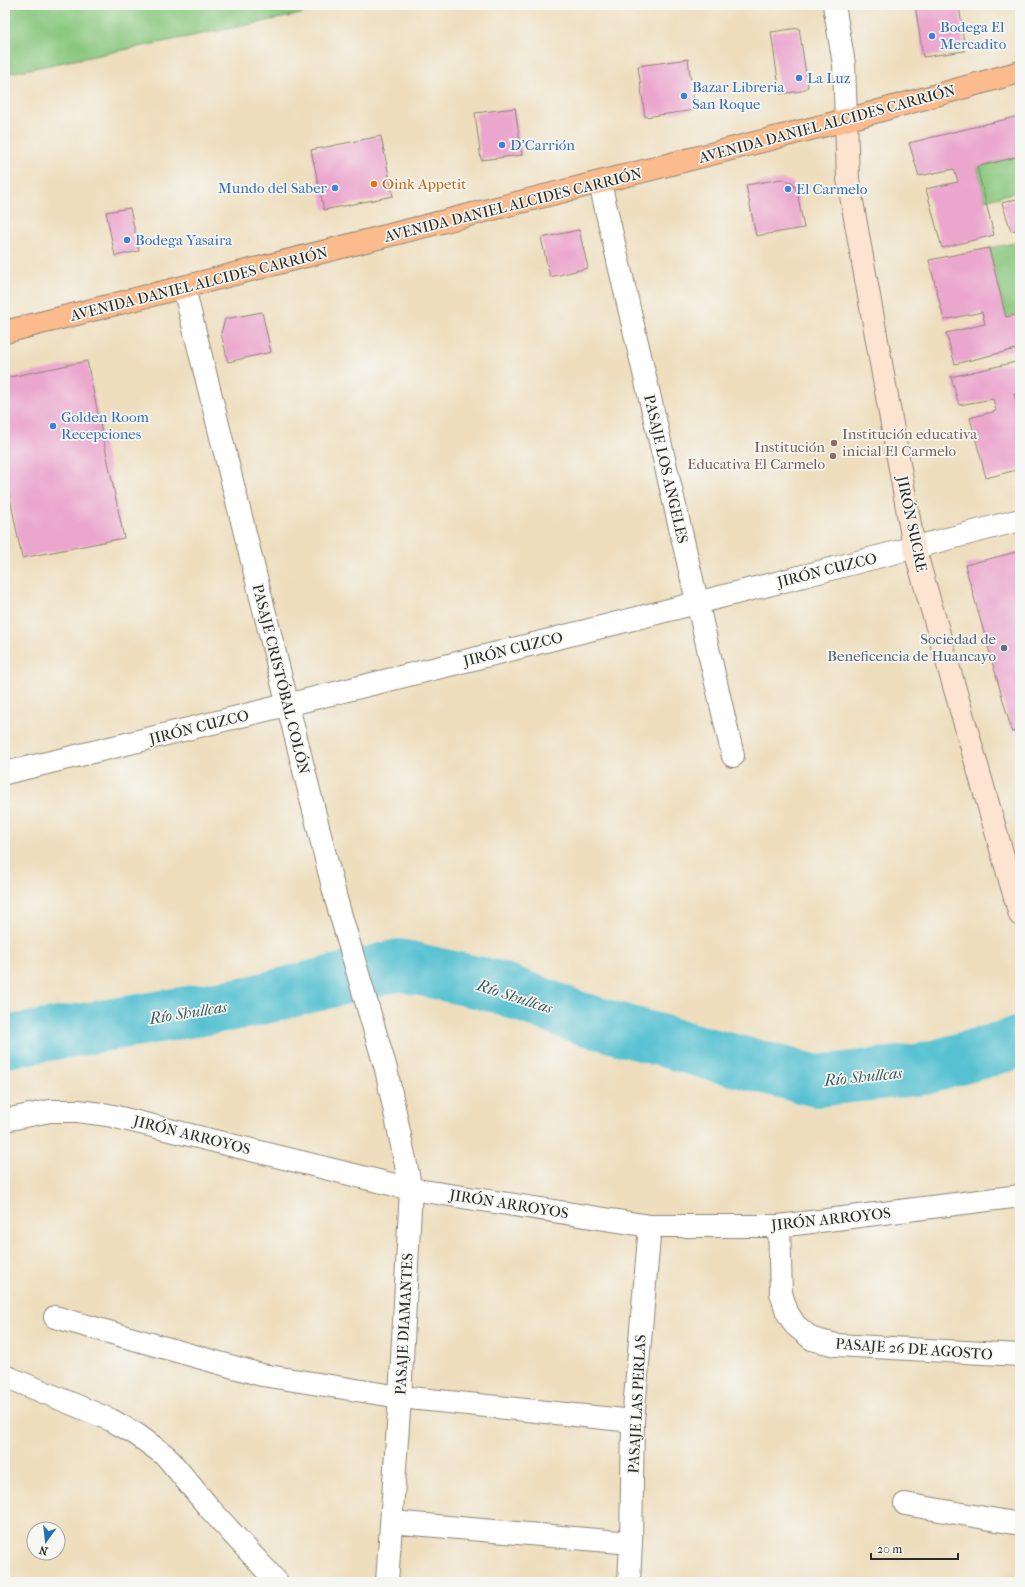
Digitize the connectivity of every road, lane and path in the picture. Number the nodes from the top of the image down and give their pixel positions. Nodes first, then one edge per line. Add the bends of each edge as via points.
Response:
1 (834, 5) edge
2 (1020, 72) edge
3 (846, 120) junction
4 (600, 183) junction
5 (184, 288) junction
6 (5, 332) edge
7 (1020, 520) edge
8 (914, 547) junction
9 (698, 603) junction
10 (288, 705) junction
11 (733, 756) dead end
12 (5, 773) edge
13 (1020, 915) edge
14 (386, 1069) joint
15 (5, 1120) edge
16 (411, 1189) junction
17 (1020, 1196) edge
18 (650, 1226) junction
19 (779, 1226) junction
20 (55, 1317) dead end
21 (1020, 1355) edge
22 (5, 1376) edge
23 (400, 1397) junction
24 (633, 1421) junction
25 (905, 1504) dead end
26 (391, 1522) junction
27 (1020, 1524) edge
28 (632, 1543) junction
29 (277, 1582) edge
30 (386, 1582) edge
31 (629, 1582) edge

1 - 3 street, JIRÓN SUCRE via 844,64
2 - 3 main road, AVENIDA DANIEL ALCIDES CARRIÓN
3 - 4 main road, AVENIDA DANIEL ALCIDES CARRIÓN
3 - 8 street, JIRÓN SUCRE via 848,179
4 - 5 main road, AVENIDA DANIEL ALCIDES CARRIÓN
4 - 9 street, PASAJE LOS ANGELES
5 - 6 main road, AVENIDA DANIEL ALCIDES CARRIÓN
5 - 10 street, PASAJE CRISTÓBAL COLÓN
7 - 8 street, JIRÓN CUZCO
8 - 9 street, JIRÓN CUZCO
8 - 13 street, JIRÓN SUCRE
9 - 10 street, JIRÓN CUZCO
9 - 11 street, PASAJE LOS ANGELES
10 - 12 street, JIRÓN CUZCO
10 - 14 street, PASAJE CRISTÓBAL COLÓN via 336,899
14 - 16 street, PASAJE DIAMANTES
15 - 16 street, JIRÓN ARROYOS via 50,1111 108,1115
16 - 18 street, JIRÓN ARROYOS
16 - 23 street, PASAJE DIAMANTES
17 - 19 street, JIRÓN ARROYOS
18 - 19 street, JIRÓN ARROYOS
18 - 24 street, PASAJE LAS PERLAS
19 - 21 street, PASAJE 26 DE AGOSTO via 782,1293 787,1312 795,1325 812,1339 836,1345
20 - 23 street via 262,1375
22 - 29 street via 111,1420 166,1456
23 - 24 street
23 - 26 street, PASAJE DIAMANTES
24 - 28 street, PASAJE LAS PERLAS
25 - 27 street
26 - 28 street
26 - 30 street, PASAJE DIAMANTES
28 - 31 street, PASAJE LAS PERLAS

